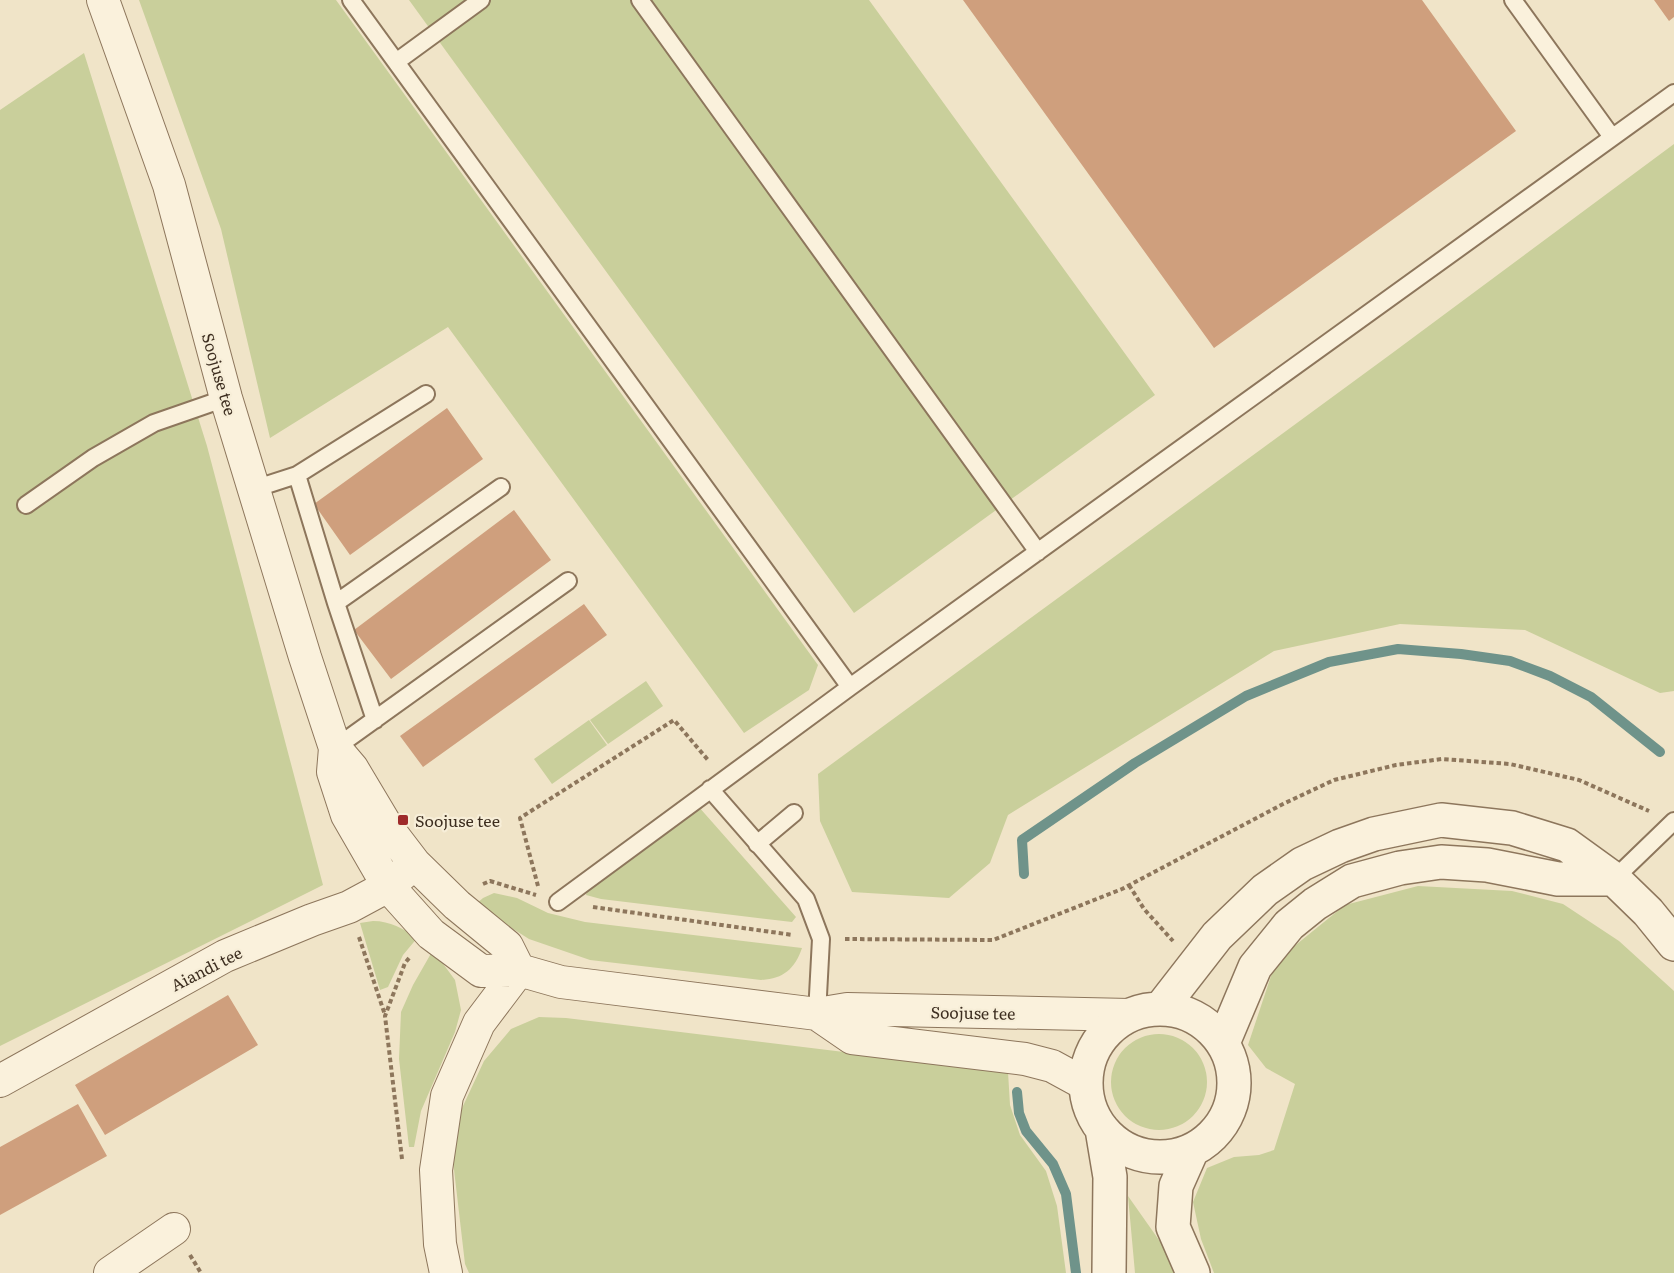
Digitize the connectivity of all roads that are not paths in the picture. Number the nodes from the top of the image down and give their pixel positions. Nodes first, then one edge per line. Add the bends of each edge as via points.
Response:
1 (103, 0) edge
2 (351, 0) edge
3 (481, 0) edge
4 (640, 0) edge
5 (1513, 0) edge
6 (396, 62) junction
7 (1674, 93) edge
8 (1612, 137) junction
9 (426, 394) dead end
10 (226, 398) junction
11 (297, 475) junction
12 (501, 488) dead end
13 (254, 489) junction
14 (26, 505) dead end
15 (1038, 552) junction
16 (568, 581) dead end
17 (336, 603) junction
18 (850, 687) junction
19 (375, 720) junction
20 (335, 748) junction
21 (717, 785) junction
22 (794, 813) dead end
23 (1673, 821) edge
24 (757, 844) junction
25 (415, 864) junction
26 (1614, 879) junction
27 (388, 886) junction
28 (558, 902) road end
29 (1674, 944) edge
30 (519, 970) junction
31 (1161, 1008) junction
32 (817, 1014) junction
33 (1130, 1015) junction
34 (1223, 1043) junction
35 (0, 1081) edge
36 (1085, 1084) junction
37 (1102, 1129) junction
38 (1191, 1150) junction
39 (174, 1229) dead end
40 (110, 1273) edge
41 (446, 1273) edge
42 (1109, 1273) edge
43 (1193, 1273) edge

1 - 10 street, Soojuse tee via 169,185
2 - 6 lane
3 - 6 lane
4 - 15 lane
5 - 8 lane
6 - 18 lane
7 - 8 lane
8 - 15 lane
9 - 11 lane
10 - 13 street, Soojuse tee
10 - 14 lane via 154,423 93,458
11 - 13 lane
11 - 17 lane
12 - 17 lane
13 - 20 street, Soojuse tee
15 - 18 lane
16 - 19 lane
17 - 19 lane
18 - 21 lane
19 - 20 lane
20 - 25 street, Soojuse tee
20 - 27 street, Soojuse tee via 333,772 347,815
21 - 24 lane
21 - 28 lane
22 - 24 lane
23 - 26 lane
24 - 32 lane via 806,899 821,939
25 - 27 street, Aiandi tee
25 - 30 street, Soojuse tee via 507,946
26 - 29 street
26 - 31 street via 1567,845 1512,828 1441,820 1374,834 1302,864 1264,890 1217,936
26 - 34 street via 1558,879 1487,865 1442,862 1352,881 1288,925 1255,967
27 - 30 street, Soojuse tee via 431,934 481,971
27 - 35 street, Aiandi tee via 349,907 225,956
30 - 32 street, Soojuse tee via 561,982
30 - 41 street via 478,1023 447,1096 436,1170 440,1244
31 - 33 street
31 - 34 street via 1185,1013 1206,1024
32 - 33 street, Soojuse tee via 847,1009
32 - 36 street, Soojuse tee via 852,1038 1025,1059 1052,1066
33 - 36 street via 1116,1022 1100,1039 1089,1061
34 - 38 street via 1233,1066 1234,1091 1227,1115 1212,1136
36 - 37 street via 1090,1108
37 - 38 street via 1119,1145 1143,1155 1167,1157
37 - 42 street via 1110,1177
38 - 43 street via 1176,1186 1173,1227
39 - 40 street

